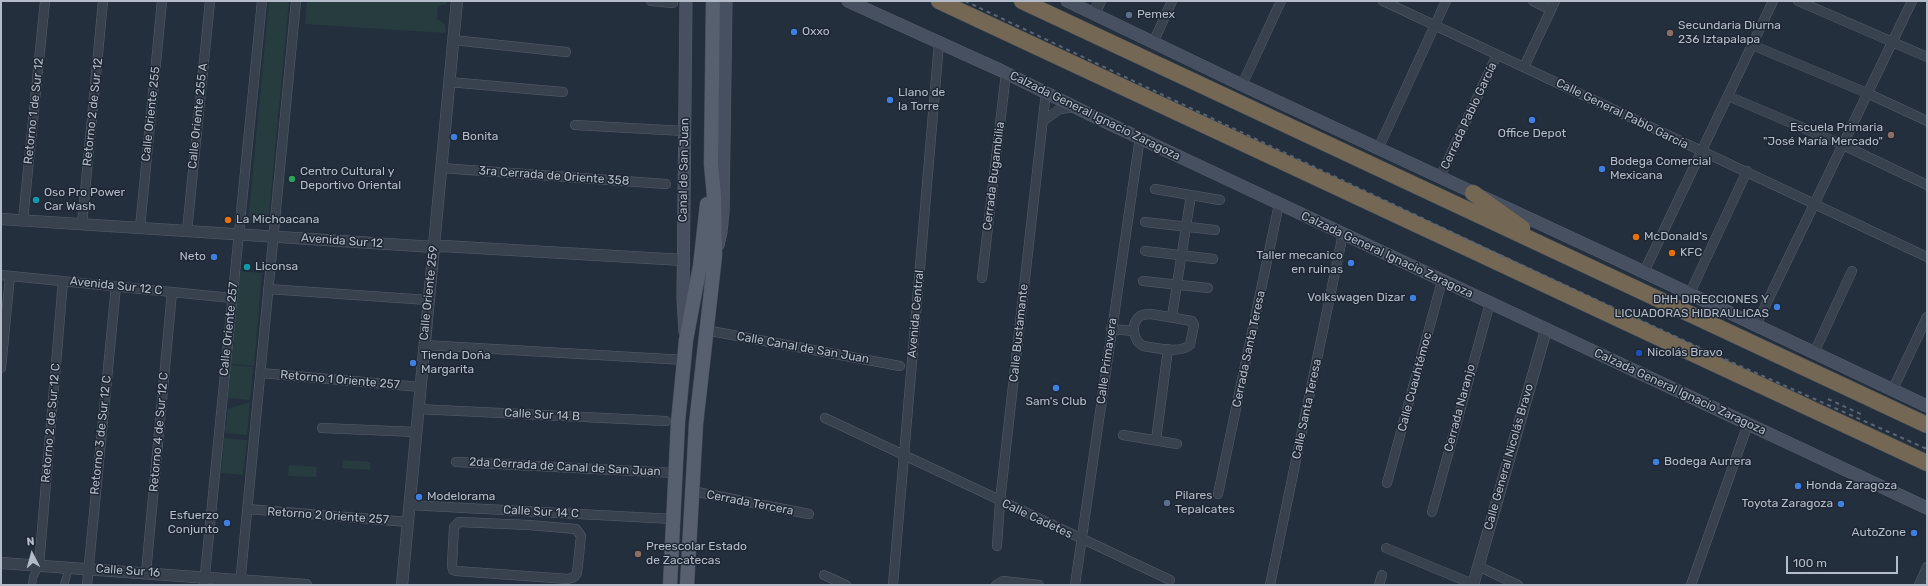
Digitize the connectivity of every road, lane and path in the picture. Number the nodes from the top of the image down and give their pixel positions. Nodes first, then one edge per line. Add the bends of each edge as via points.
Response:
1 (45, 1) edge
2 (104, 1) edge
3 (162, 1) edge
4 (210, 1) edge
5 (262, 1) edge
6 (296, 1) edge
7 (457, 1) edge
8 (651, 1) edge
9 (686, 1) edge
10 (713, 1) edge
11 (726, 1) edge
12 (848, 1) edge
13 (939, 1) edge
14 (1022, 1) edge
15 (1067, 1) edge
16 (1100, 1) edge
17 (1172, 1) edge
18 (1281, 1) edge
19 (1383, 1) edge
20 (1446, 1) edge
21 (1533, 1) edge
22 (1773, 1) edge
23 (1798, 1) edge
24 (1912, 1) edge
25 (673, 3) dead end
26 (1553, 5) edge
27 (1094, 14) junction
28 (1434, 25) junction
29 (453, 40) junction
30 (1893, 42) junction
31 (939, 43) junction
32 (1153, 43) junction
33 (1752, 44) junction
34 (566, 52) dead end
35 (1497, 55) junction
36 (1927, 57) edge
37 (1524, 67) junction
38 (1006, 73) junction
39 (449, 82) junction
40 (1242, 85) junction
41 (563, 92) dead end
42 (1046, 92) junction
43 (1867, 93) junction
44 (1728, 96) junction
45 (1074, 107) junction
46 (1043, 121) junction
47 (1927, 121) edge
48 (575, 125) dead end
49 (684, 131) junction
50 (1140, 138) junction
51 (1843, 145) junction
52 (1378, 149) junction
53 (1701, 152) junction
54 (711, 164) junction
55 (441, 168) junction
56 (1747, 172) junction
57 (1440, 177) junction
58 (666, 184) dead end
59 (1927, 185) edge
60 (1155, 189) dead end
61 (1473, 193) junction
62 (1191, 195) junction
63 (1220, 200) dead end
64 (1815, 203) junction
65 (1279, 204) junction
66 (1, 219) edge
67 (23, 220) junction
68 (1145, 222) dead end
69 (82, 224) junction
70 (1187, 226) junction
71 (140, 228) junction
72 (1215, 230) dead end
73 (186, 231) junction
74 (238, 234) junction
75 (1343, 234) junction
76 (274, 236) junction
77 (434, 247) junction
78 (1145, 251) dead end
79 (1558, 252) junction
80 (1183, 255) junction
81 (715, 256) junction
82 (1927, 257) edge
83 (1213, 259) dead end
84 (683, 260) junction
85 (1852, 271) dead end
86 (1644, 272) junction
87 (5, 275) edge
88 (982, 278) dead end
89 (63, 281) junction
90 (1143, 281) dead end
91 (1442, 281) junction
92 (1178, 284) junction
93 (116, 286) junction
94 (1208, 288) dead end
95 (268, 289) junction
96 (172, 292) junction
97 (1690, 293) junction
98 (232, 298) junction
99 (428, 300) junction
100 (1490, 303) junction
101 (1172, 316) junction
102 (1927, 317) edge
103 (1756, 325) junction
104 (1112, 329) junction
105 (705, 330) junction
106 (1546, 330) junction
107 (1134, 331) junction
108 (686, 340) junction
109 (424, 345) junction
110 (1168, 349) junction
111 (1814, 353) junction
112 (685, 360) junction
113 (900, 366) dead end
114 (1, 368) edge
115 (261, 373) junction
116 (420, 387) junction
117 (1893, 389) junction
118 (1927, 406) edge
119 (418, 409) junction
120 (825, 418) dead end
121 (666, 421) dead end
122 (1748, 424) junction
123 (1927, 425) edge
124 (322, 428) dead end
125 (416, 432) junction
126 (1123, 435) dead end
127 (1156, 440) junction
128 (1177, 444) dead end
129 (905, 457) junction
130 (456, 462) dead end
131 (1927, 463) edge
132 (675, 473) junction
133 (1387, 482) dead end
134 (692, 491) junction
135 (1218, 494) dead end
136 (1000, 501) junction
137 (409, 505) junction
138 (1927, 508) edge
139 (248, 509) junction
140 (531, 511) junction
141 (1432, 512) dead end
142 (809, 514) dead end
143 (674, 519) junction
144 (408, 522) junction
145 (529, 525) junction
146 (1082, 540) junction
147 (997, 546) dead end
148 (1386, 548) dead end
149 (1, 563) edge
150 (39, 566) junction
151 (1478, 566) junction
152 (1927, 567) edge
153 (69, 568) junction
154 (88, 569) junction
155 (146, 572) junction
156 (824, 575) dead end
157 (1382, 575) dead end
158 (1170, 580) dead end
159 (204, 581) edge
160 (240, 582) edge
161 (1078, 584) edge
162 (32, 585) edge
163 (64, 585) edge
164 (87, 585) edge
165 (306, 585) edge
166 (402, 585) edge
167 (670, 585) edge
168 (687, 585) edge
169 (846, 585) edge
170 (893, 585) edge
171 (996, 585) edge
172 (1039, 585) edge
173 (1270, 585) edge
174 (1379, 585) edge
175 (1473, 585) edge
176 (1518, 585) edge
177 (1691, 585) edge
178 (1919, 585) edge

1 - 67 street, Retorno 1 de Sur 12
2 - 69 street, Retorno 2 de Sur 12
3 - 71 street, Calle Oriente 255
4 - 73 street, Calle Oriente 255 A
5 - 74 street, Calle Oriente 257
6 - 76 street
7 - 29 street, Calle Oriente 259
8 - 25 street
9 - 49 main road, Canal de San Juan
10 - 54 main road, Canal de San Juan
11 - 81 main road, Canal de San Juan via 723,212 722,232
12 - 31 main road, Calzada General Ignacio Zaragoza
13 - 131 highway
14 - 79 highway
15 - 27 main road
16 - 27 street
17 - 32 street
18 - 40 street
19 - 28 street, Calle General Pablo García
20 - 28 street
21 - 26 street
22 - 33 street
23 - 30 street
24 - 30 street
26 - 37 street
27 - 32 main road
28 - 35 street, Calle General Pablo García
28 - 52 street
29 - 34 street
29 - 39 street, Calle Oriente 259
30 - 36 street
30 - 43 street
31 - 38 main road, Calzada General Ignacio Zaragoza
31 - 129 street, Avenida Central
32 - 40 main road
33 - 43 street
33 - 44 street
35 - 37 street, Calle General Pablo García
35 - 57 street, Cerrada Pablo García
37 - 53 street, Calle General Pablo García
38 - 42 main road, Calzada General Ignacio Zaragoza
38 - 88 street, Cerrada Bugambilia
39 - 41 street
39 - 55 street, Calle Oriente 259
40 - 52 main road
42 - 45 main road, Calzada General Ignacio Zaragoza
42 - 46 street, Calle Bustamante
43 - 47 street
43 - 51 street
44 - 51 street
44 - 53 street
45 - 46 street via 1060,109
45 - 50 main road, Calzada General Ignacio Zaragoza
46 - 136 street, Calle Bustamante
48 - 49 street
49 - 84 main road, Canal de San Juan
50 - 65 main road, Calzada General Ignacio Zaragoza
50 - 104 street, Calle Primavera
51 - 59 street
51 - 64 street
52 - 57 main road
53 - 56 street, Calle General Pablo García
53 - 86 street
54 - 81 main road, Canal de San Juan
54 - 108 main road, Canal de San Juan via 700,266
55 - 58 street, 3ra Cerrada de Oriente 358
55 - 77 street, Calle Oriente 259
56 - 64 street, Calle General Pablo García
56 - 97 street
57 - 61 main road
60 - 62 street
61 - 79 highway
61 - 86 main road
62 - 63 street
62 - 70 street
64 - 82 street, Calle General Pablo García
64 - 103 street
65 - 75 main road, Calzada General Ignacio Zaragoza
65 - 135 street, Cerrada Santa Teresa
66 - 67 street, Avenida Sur 12
67 - 69 street, Avenida Sur 12
68 - 70 street
69 - 71 street, Avenida Sur 12
70 - 72 street
70 - 80 street
71 - 73 street, Avenida Sur 12
73 - 74 street, Avenida Sur 12
74 - 76 street, Avenida Sur 12
74 - 98 street, Calle Oriente 257
75 - 91 main road, Calzada General Ignacio Zaragoza
75 - 173 street, Calle Santa Teresa
76 - 77 street, Avenida Sur 12
76 - 95 street
77 - 84 street, Avenida Sur 12
77 - 99 street, Calle Oriente 259
78 - 80 street
79 - 123 highway
80 - 83 street
80 - 92 street
81 - 105 main road, Canal de San Juan
84 - 108 main road, Canal de San Juan
85 - 111 street
86 - 97 main road
87 - 89 street, Avenida Sur 12 C
87 - 114 street
89 - 93 street, Avenida Sur 12 C
89 - 150 street, Retorno 2 de Sur 12 C
90 - 92 street
91 - 100 main road, Calzada General Ignacio Zaragoza
91 - 133 street, Calle Cuauhtémoc
92 - 94 street
92 - 101 street
93 - 96 street, Avenida Sur 12 C
93 - 154 street, Retorno 3 de Sur 12 C
95 - 99 street
95 - 115 street
96 - 98 street, Avenida Sur 12 C
96 - 155 street, Retorno 4 de Sur 12 C
97 - 103 main road
98 - 159 street, Calle Oriente 257
99 - 109 street, Calle Oriente 259
100 - 106 main road, Calzada General Ignacio Zaragoza
100 - 141 street, Cerrada Naranjo
101 - 107 street via 1141,315 1137,319
101 - 110 street via 1191,320 1194,326 1190,345 1186,348
102 - 117 street
103 - 111 main road
104 - 107 street
104 - 146 street, Calle Primavera
105 - 113 street, Calle Canal de San Juan
105 - 134 main road, Canal de San Juan
106 - 122 main road, Calzada General Ignacio Zaragoza
106 - 151 street, Calle General Nicolás Bravo
107 - 110 street via 1136,340 1143,346
108 - 112 main road, Canal de San Juan
109 - 112 street
109 - 116 street, Calle Oriente 259
110 - 127 street
111 - 117 main road
112 - 132 main road, Canal de San Juan
115 - 116 street, Retorno 1 Oriente 257
115 - 139 street
116 - 119 street, Calle Oriente 259
117 - 118 main road
119 - 121 street, Calle Sur 14 B
119 - 125 street, Calle Oriente 259
120 - 129 street, Calle Cadetes
122 - 138 main road, Calzada General Ignacio Zaragoza
122 - 177 street
124 - 125 street
125 - 137 street, Calle Oriente 259
126 - 127 street
127 - 128 street
129 - 136 street, Calle Cadetes
129 - 170 street, Avenida Central
130 - 132 street, 2da Cerrada de Canal de San Juan
132 - 143 main road, Canal de San Juan
134 - 142 street, Cerrada Tercera
134 - 168 main road, Canal de San Juan
136 - 146 street, Calle Cadetes
136 - 147 street, Calle Bustamante
137 - 140 street, Calle Sur 14 C
137 - 144 street, Calle Oriente 259
139 - 144 street, Retorno 2 Oriente 257
139 - 160 street
140 - 143 street, Calle Sur 14 C
140 - 145 street
143 - 167 main road, Canal de San Juan
144 - 166 street, Calle Oriente 259
145 - 145 street via 574,528 579,531 581,536 577,573 574,577 568,579 453,570 454,527 457,523 462,521
146 - 158 street, Calle Cadetes
146 - 161 street, Calle Primavera
148 - 175 street
149 - 150 street, Calle Sur 16
150 - 153 street, Calle Sur 16
150 - 162 street
151 - 175 street, Calle General Nicolás Bravo
151 - 176 street
152 - 178 street
153 - 154 street, Calle Sur 16
153 - 163 street
154 - 155 street, Calle Sur 16
154 - 164 street, Retorno 3 de Sur 12 C
155 - 159 street, Calle Sur 16
156 - 169 street
157 - 174 street
159 - 160 street, Calle Sur 16
160 - 165 street, Calle Sur 16
171 - 172 street via 1003,581

